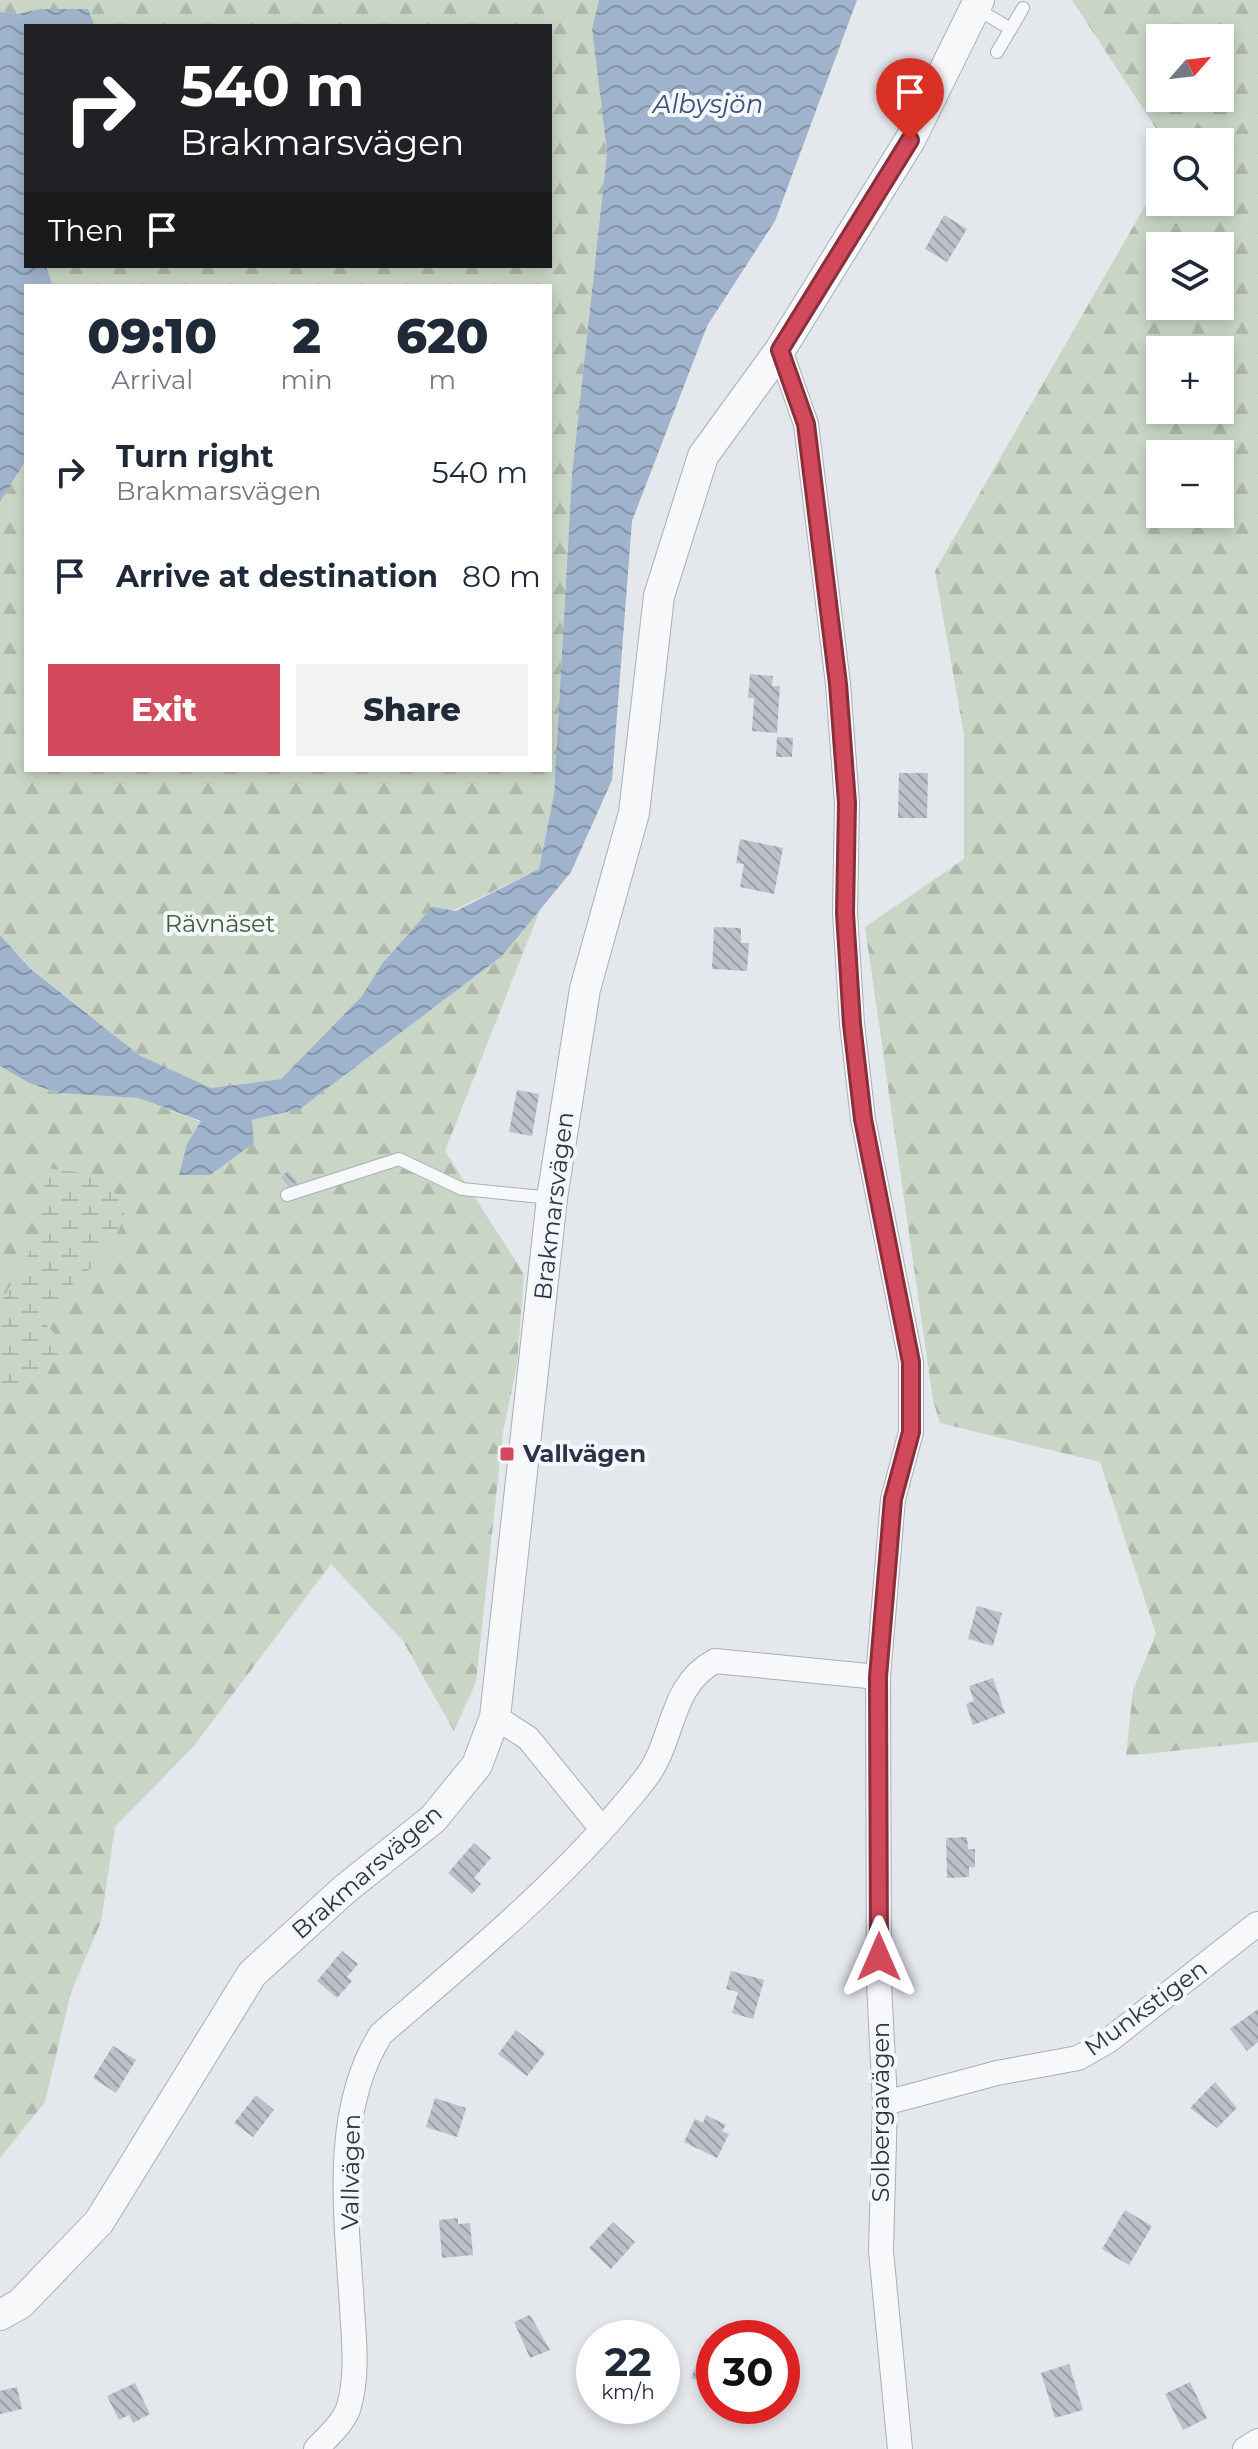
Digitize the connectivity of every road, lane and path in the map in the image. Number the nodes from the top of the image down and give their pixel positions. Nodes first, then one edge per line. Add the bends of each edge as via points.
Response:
1 (976, 4) edge
2 (1023, 8) dead end
3 (1011, 29) junction
4 (997, 52) dead end
5 (780, 350) junction
6 (287, 1195) dead end
7 (552, 1198) junction
8 (878, 1677) junction
9 (495, 1717) junction
10 (602, 1829) junction
11 (1257, 1924) edge
12 (885, 2103) junction
13 (0, 2315) edge
14 (1258, 2441) edge
15 (316, 2449) edge
16 (900, 2449) edge
17 (1245, 2449) edge

1 - 3 lane
1 - 5 street, Brakmarsvägen via 910,140
2 - 3 lane
3 - 4 lane
5 - 7 street, Brakmarsvägen via 703,456 659,596 634,813 585,989
5 - 8 street, Solbergavägen via 806,424 839,699 847,803 845,913 863,1119 911,1362 911,1432 893,1499
6 - 7 lane via 399,1159 462,1189
7 - 9 street, Brakmarsvägen
8 - 10 street, Vallvägen via 715,1661 707,1665 680,1694 665,1742 647,1776
8 - 12 street, Solbergavägen via 879,1983
9 - 10 street via 528,1738
9 - 13 street, Brakmarsvägen via 477,1765 433,1819 345,1889 252,1974 99,2222 20,2304
10 - 15 street, Vallvägen via 538,1899 381,2034 364,2061 351,2106 347,2174 355,2364 349,2408
11 - 12 street, Munkstigen via 1108,2041 1078,2058
12 - 16 street, Solbergavägen via 881,2251
14 - 17 street

